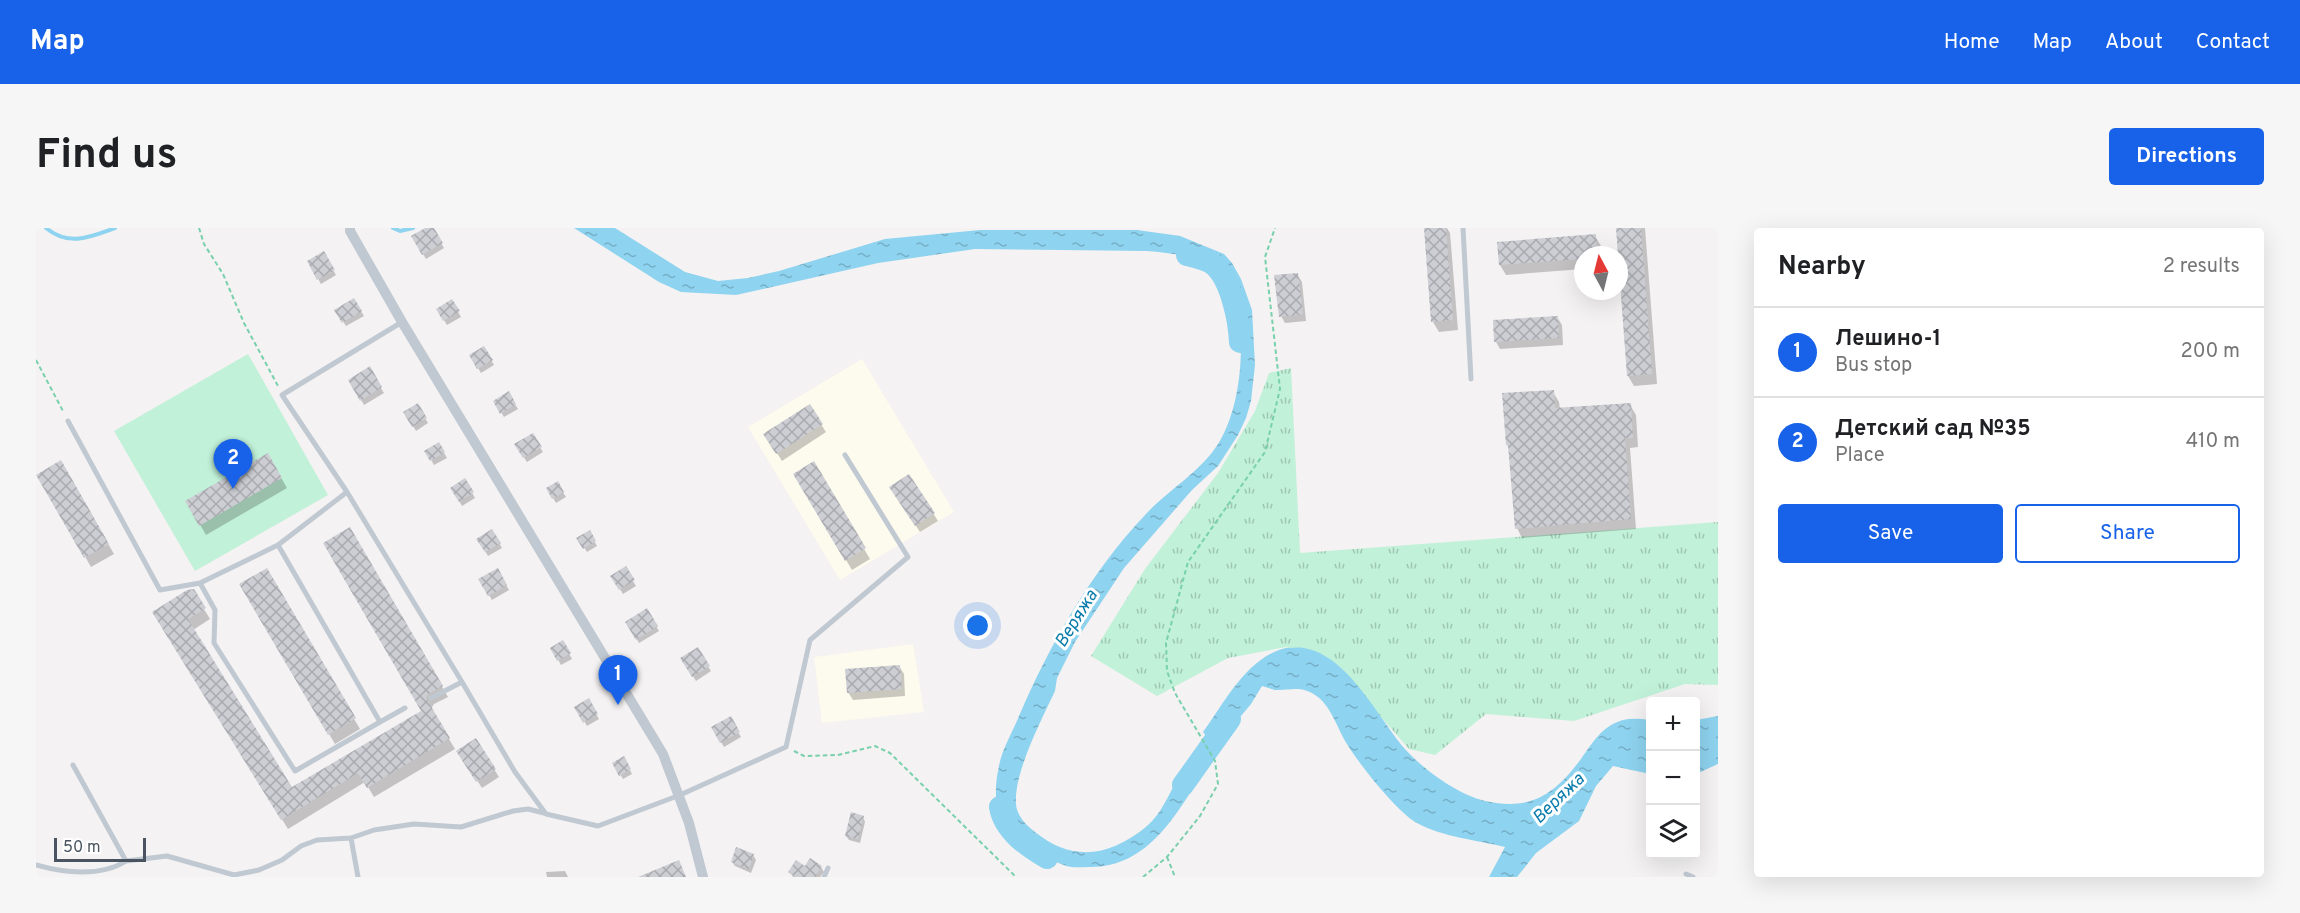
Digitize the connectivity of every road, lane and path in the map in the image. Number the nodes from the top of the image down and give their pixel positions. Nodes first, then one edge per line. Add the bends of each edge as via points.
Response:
1 (199, 228) edge
2 (350, 228) edge
3 (1275, 228) edge
4 (1463, 228) edge
5 (402, 322) junction
6 (36, 360) edge
7 (1471, 379) dead end
8 (282, 395) junction
9 (68, 421) joint
10 (845, 455) dead end
11 (347, 492) junction
12 (278, 545) junction
13 (200, 583) junction
14 (462, 682) junction
15 (431, 698) dead end
16 (405, 708) dead end
17 (380, 722) junction
18 (786, 747) junction
19 (73, 765) dead end
20 (680, 795) junction
21 (546, 814) junction
22 (351, 838) junction
23 (1167, 857) junction
24 (126, 861) junction
25 (36, 865) edge
26 (828, 868) dead end
27 (1686, 874) dead end
28 (232, 876) edge
29 (358, 877) edge
30 (703, 877) edge
31 (824, 877) edge
32 (1016, 877) edge
33 (1143, 877) edge
34 (1175, 877) edge
35 (1693, 877) edge

1 - 8 path
2 - 5 street
3 - 23 path via 1265,257 1280,389 1265,452 1188,562 1166,644 1167,671 1175,693 1215,761 1218,784 1200,816
4 - 7 lane
5 - 8 lane
5 - 20 street via 663,754
6 - 9 path
8 - 11 lane
9 - 13 lane via 160,590
10 - 18 lane via 908,557 810,640
11 - 12 lane
11 - 14 lane
12 - 13 lane
12 - 17 lane
13 - 17 lane via 215,610 213,643 295,771
14 - 15 lane
14 - 21 lane via 515,772
16 - 17 lane
18 - 20 lane
18 - 32 path via 804,756 875,746 890,753
19 - 24 lane
20 - 21 lane via 598,826
20 - 30 street
21 - 22 lane via 528,809 461,827 414,824
22 - 28 lane via 317,840 259,870
22 - 29 lane
23 - 33 path
23 - 34 path
24 - 25 lane via 102,872
24 - 28 lane via 167,856
26 - 31 lane
27 - 35 lane

